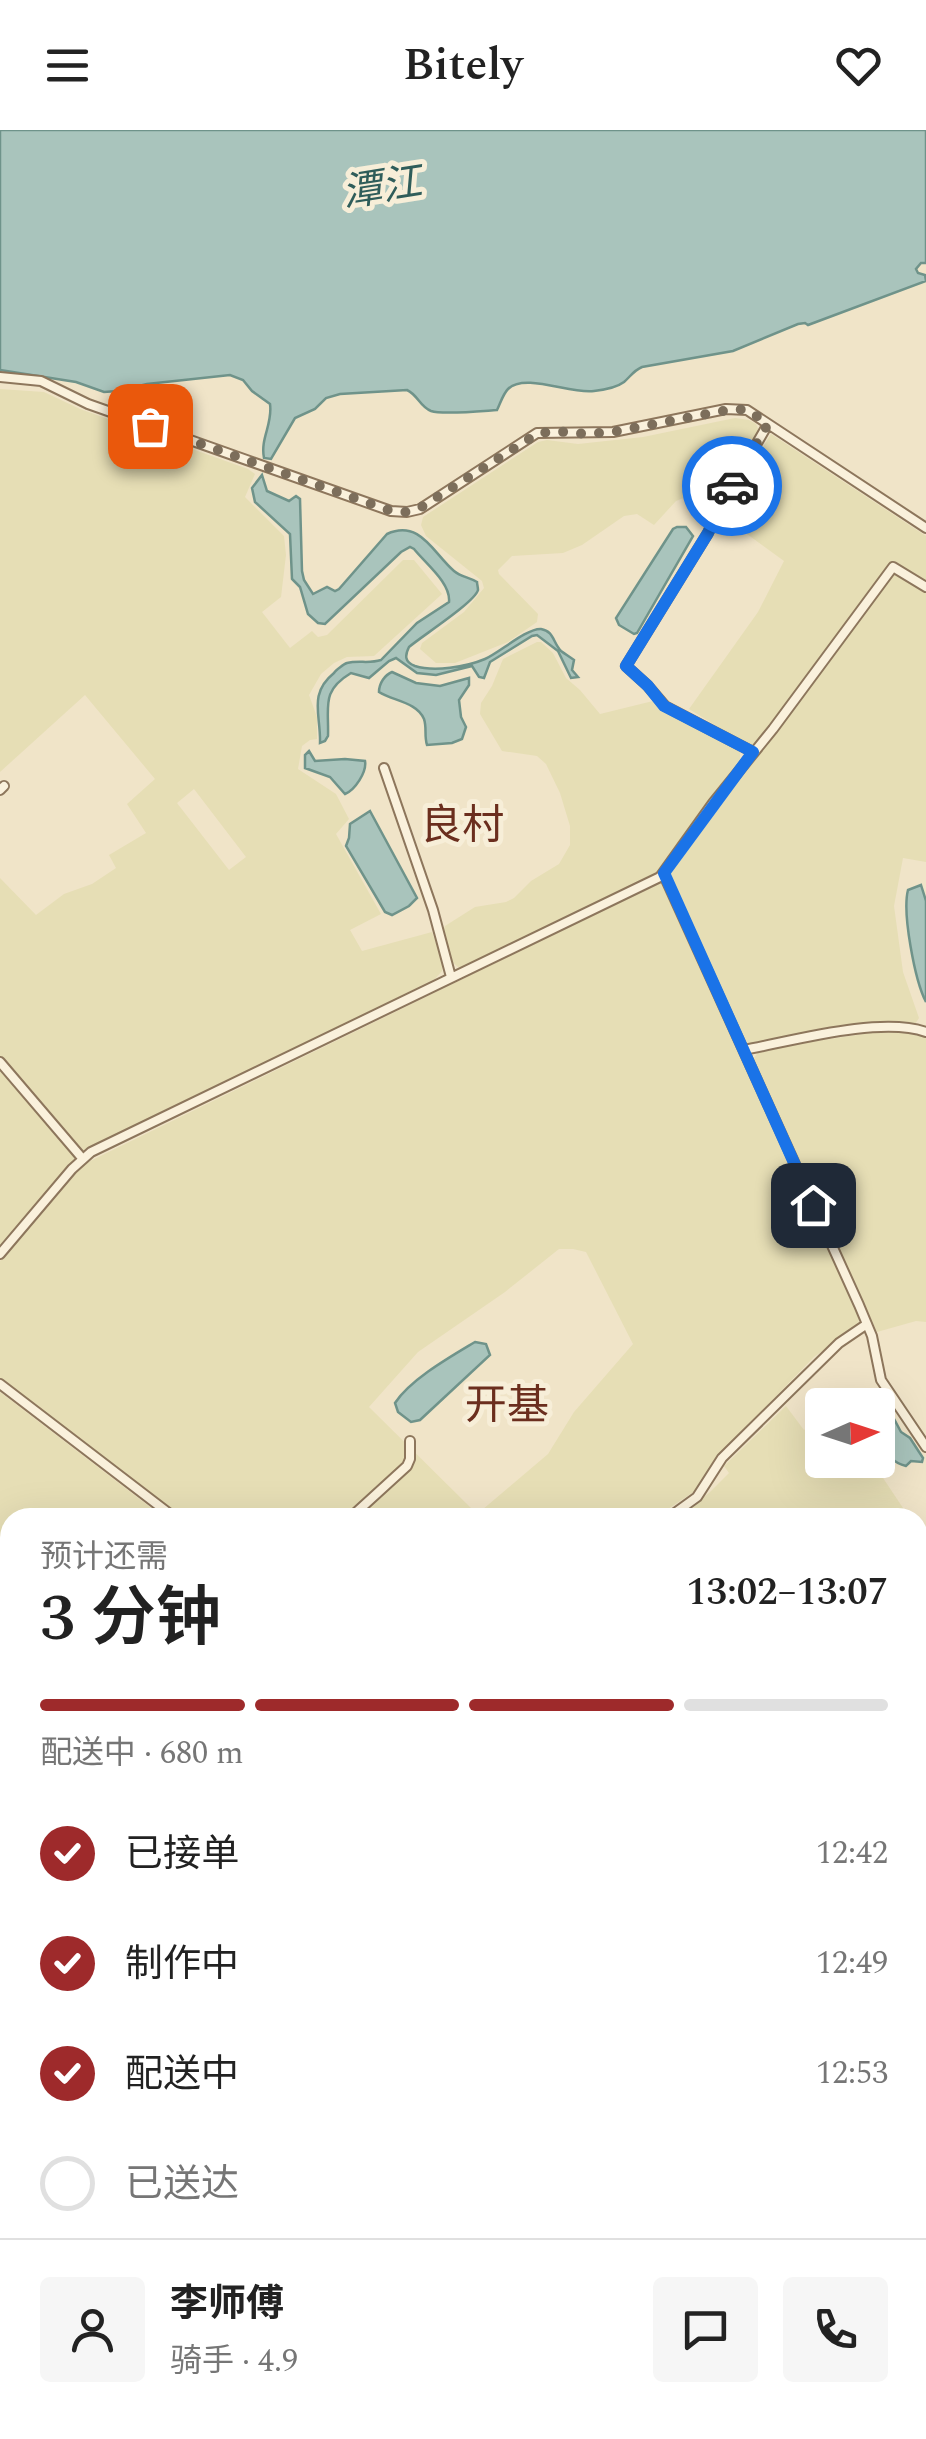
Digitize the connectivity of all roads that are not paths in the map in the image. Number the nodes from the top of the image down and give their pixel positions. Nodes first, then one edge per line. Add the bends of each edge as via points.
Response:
1 (0, 377) edge
2 (768, 424) junction
3 (926, 528) edge
4 (926, 587) edge
5 (753, 752) junction
6 (384, 768) dead end
7 (664, 873) junction
8 (451, 977) junction
9 (926, 1032) edge
10 (744, 1050) junction
11 (0, 1062) edge
12 (82, 1158) junction
13 (0, 1254) edge
14 (867, 1324) junction
15 (0, 1384) edge
16 (410, 1441) dead end
17 (926, 1447) edge
18 (161, 1508) edge
19 (361, 1508) edge
20 (682, 1508) edge

1 - 2 street via 40,381 88,404 406,512 544,432 613,432 733,409
2 - 3 street
2 - 5 street via 626,666 664,706
4 - 5 street via 893,567
5 - 7 street
6 - 8 street
7 - 8 street
7 - 10 street
8 - 12 street
9 - 10 street via 874,1026
10 - 14 street
11 - 12 street
12 - 13 street
14 - 17 street via 881,1380
14 - 20 street via 839,1343 722,1458
15 - 18 street
16 - 19 street via 407,1466

